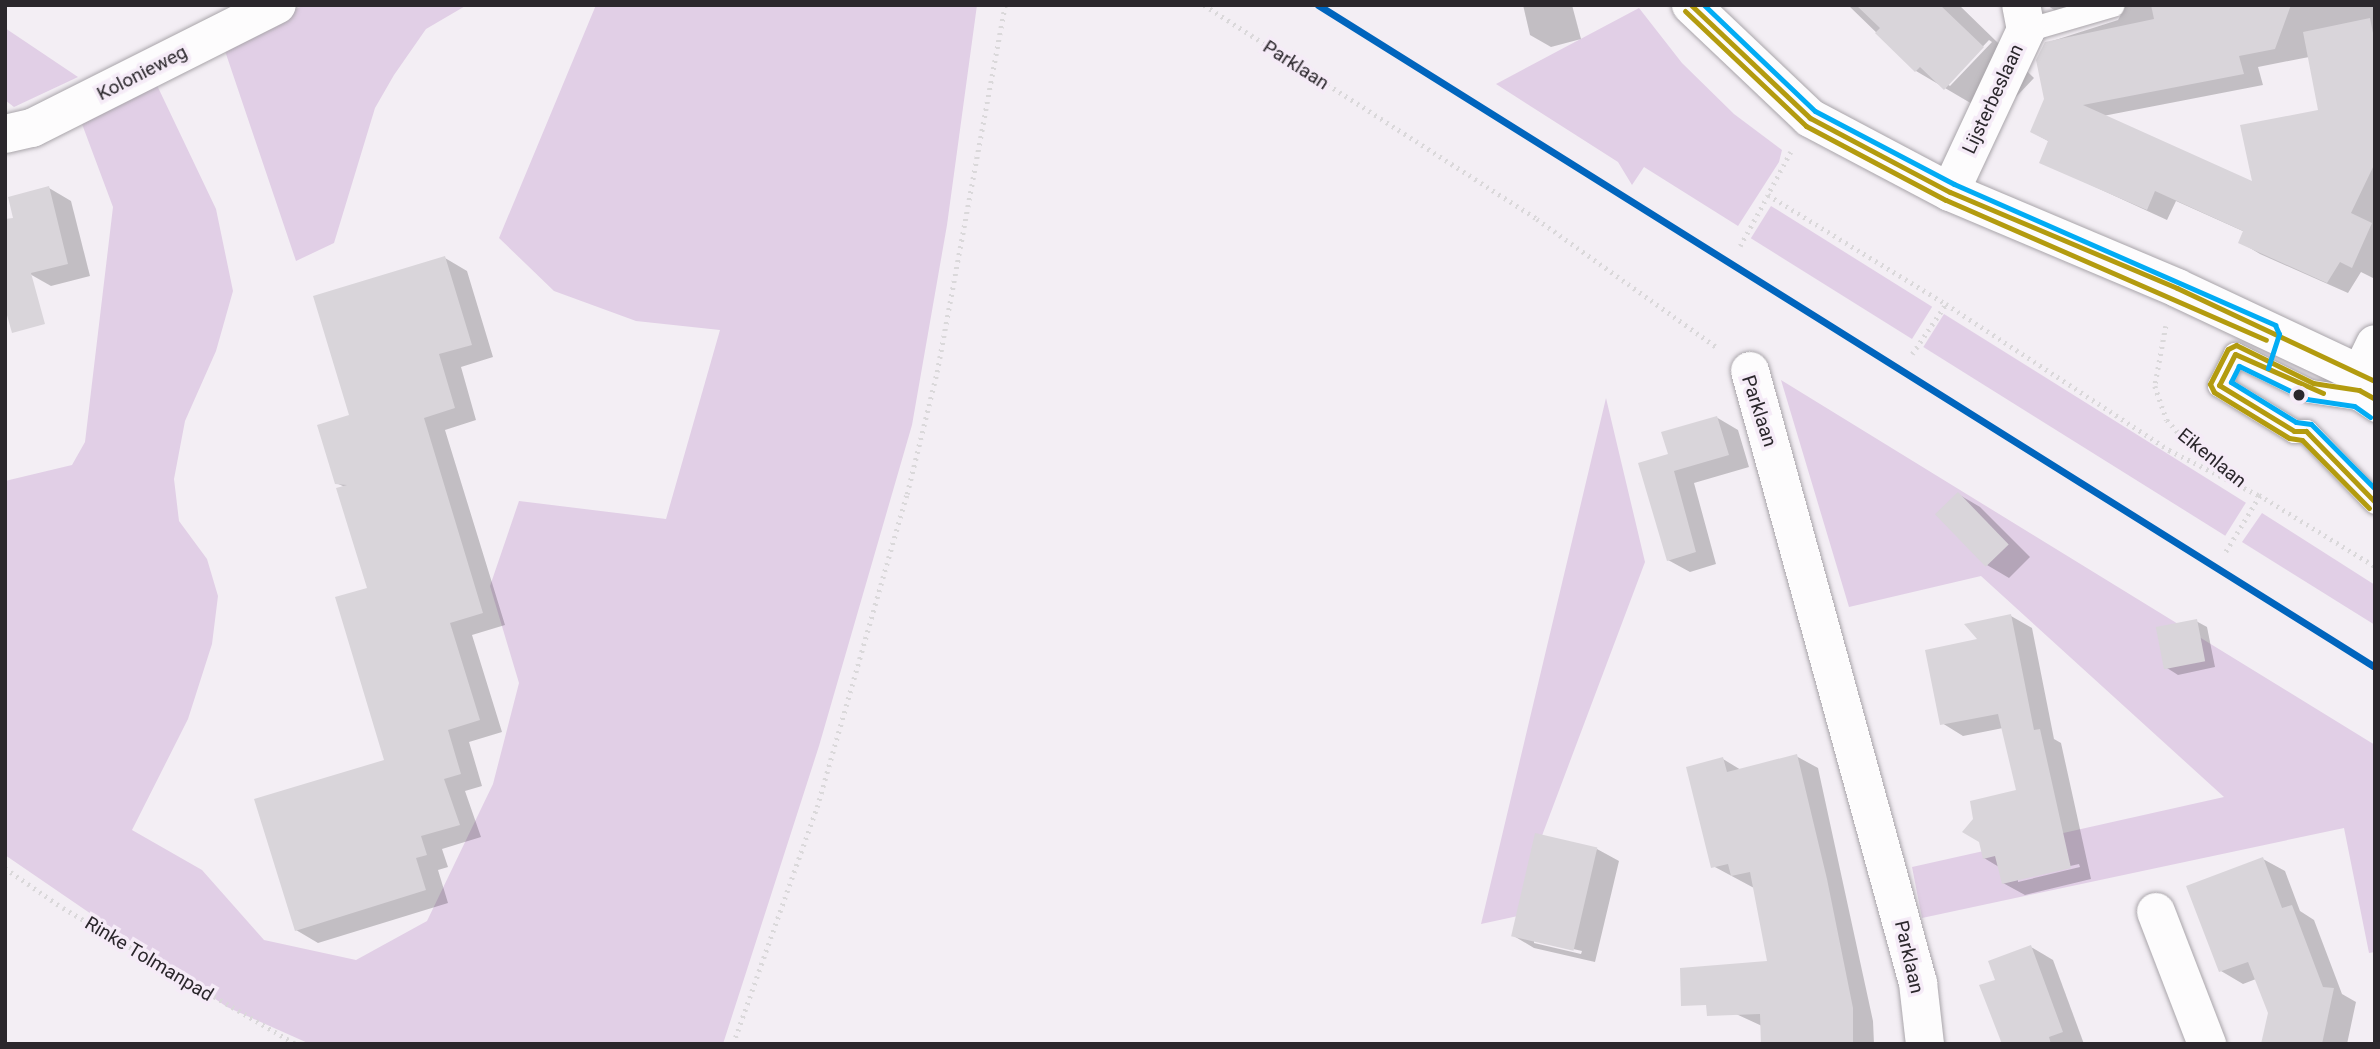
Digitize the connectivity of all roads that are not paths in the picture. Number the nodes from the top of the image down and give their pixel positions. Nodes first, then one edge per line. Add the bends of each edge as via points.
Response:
1 (277, 5) edge
2 (1691, 5) edge
3 (2112, 5) edge
4 (2023, 17) edge
5 (5, 134) edge
6 (1950, 192) junction
7 (2265, 349) junction
8 (2370, 366) edge
9 (1750, 371) road end
10 (2375, 410) edge
11 (2375, 502) edge
12 (2156, 912) dead end
13 (1925, 1044) edge
14 (2207, 1044) edge

1 - 5 street, Kolonieweg via 32,128
2 - 6 street via 1810,118
3 - 4 lane
4 - 6 street, Lijsterbeslaan
6 - 7 street via 2178,288
7 - 8 street
7 - 10 lane via 2310,391 2357,397
7 - 11 lane via 2235,354 2219,386 2294,431 2306,431
9 - 13 street, Parklaan via 1918,983
12 - 14 street

